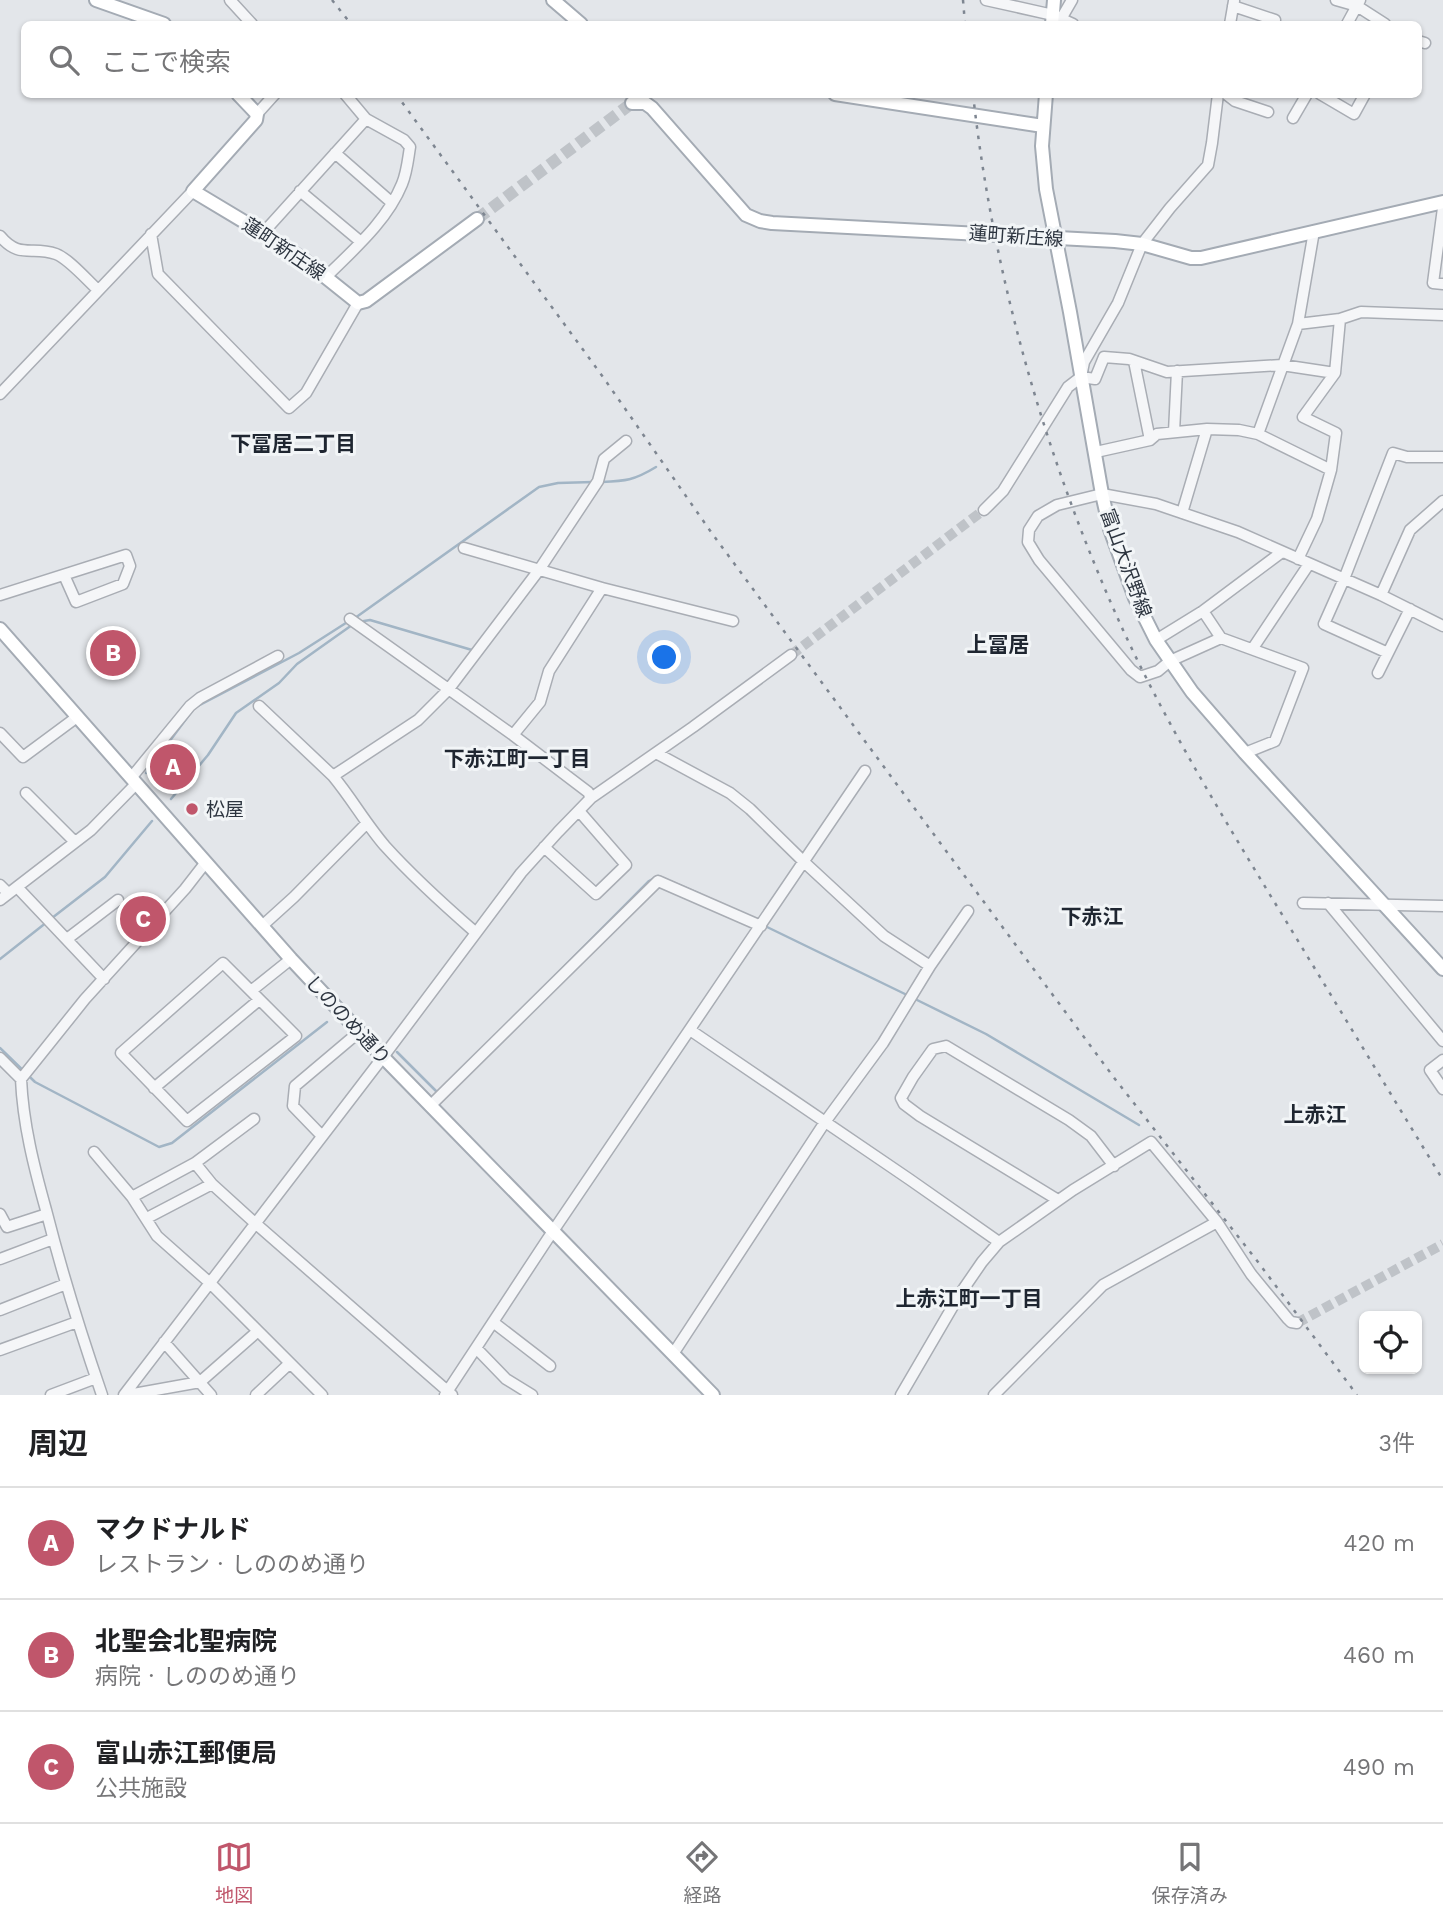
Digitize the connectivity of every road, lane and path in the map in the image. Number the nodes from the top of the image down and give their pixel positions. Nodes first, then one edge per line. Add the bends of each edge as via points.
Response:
1 (96, 0) edge
2 (230, 0) edge
3 (553, 0) edge
4 (986, 0) edge
5 (1054, 0) edge
6 (1072, 0) edge
7 (1336, 0) edge
8 (1234, 3) edge
9 (1359, 3) edge
10 (1055, 20) edge
11 (1275, 20) dead end
12 (156, 21) edge
13 (249, 21) edge
14 (578, 21) edge
15 (1231, 21) edge
16 (1349, 21) edge
17 (1381, 21) edge
18 (242, 98) edge
19 (271, 98) edge
20 (348, 98) edge
21 (861, 98) edge
22 (1046, 98) edge
23 (1218, 98) edge
24 (1231, 98) edge
25 (1305, 98) edge
26 (1327, 98) edge
27 (1363, 98) edge
28 (632, 103) dead end
29 (1268, 113) dead end
30 (257, 114) junction
31 (1293, 118) dead end
32 (366, 119) junction
33 (1043, 126) junction
34 (335, 153) junction
35 (193, 191) junction
36 (300, 191) junction
37 (391, 202) junction
38 (1443, 202) edge
39 (1443, 208) edge
40 (477, 219) tunnel mouth
41 (1314, 231) junction
42 (263, 233) junction
43 (151, 234) junction
44 (0, 236) edge
45 (1055, 239) junction
46 (361, 242) junction
47 (1142, 244) junction
48 (326, 277) junction
49 (1443, 284) edge
50 (98, 290) junction
51 (358, 303) junction
52 (1443, 315) edge
53 (1340, 319) junction
54 (1298, 324) junction
55 (1134, 361) junction
56 (1282, 365) junction
57 (1178, 371) junction
58 (1335, 373) junction
59 (1081, 377) junction
60 (0, 394) edge
61 (1207, 429) junction
62 (1174, 432) junction
63 (1258, 434) junction
64 (626, 440) dead end
65 (1150, 440) junction
66 (1096, 452) junction
67 (1443, 457) edge
68 (1331, 470) junction
69 (1102, 494) junction
70 (1443, 501) edge
71 (984, 510) tunnel mouth
72 (1182, 513) junction
73 (464, 548) dead end
74 (1282, 552) junction
75 (1298, 559) junction
76 (1309, 564) junction
77 (539, 569) junction
78 (64, 575) junction
79 (1343, 579) junction
80 (602, 588) junction
81 (0, 595) edge
82 (1381, 595) junction
83 (1410, 609) junction
84 (1203, 611) junction
85 (350, 619) dead end
86 (733, 621) dead end
87 (1443, 626) edge
88 (0, 629) edge
89 (1221, 638) junction
90 (1156, 640) junction
91 (1253, 648) junction
92 (1388, 653) junction
93 (791, 655) tunnel mouth
94 (278, 656) dead end
95 (1170, 662) junction
96 (1378, 673) dead end
97 (448, 690) junction
98 (259, 706) dead end
99 (78, 717) junction
100 (0, 733) edge
101 (513, 735) junction
102 (1245, 752) junction
103 (656, 753) junction
104 (865, 771) dead end
105 (333, 776) junction
106 (133, 781) junction
107 (26, 793) dead end
108 (591, 799) junction
109 (579, 811) junction
110 (367, 824) junction
111 (75, 842) junction
112 (544, 847) junction
113 (206, 862) junction
114 (804, 862) junction
115 (0, 885) edge
116 (8, 893) edge
117 (118, 900) dead end
118 (1303, 903) dead end
119 (1328, 904) junction
120 (1383, 904) junction
121 (1443, 906) edge
122 (968, 911) dead end
123 (262, 926) junction
124 (761, 926) junction
125 (475, 932) junction
126 (67, 939) junction
127 (290, 959) junction
128 (930, 966) junction
129 (1443, 970) edge
130 (104, 979) junction
131 (251, 991) junction
132 (259, 1000) junction
133 (690, 1030) junction
134 (359, 1032) junction
135 (1443, 1041) edge
136 (383, 1057) junction
137 (1443, 1060) edge
138 (2, 1062) edge
139 (24, 1075) junction
140 (153, 1088) junction
141 (1443, 1089) edge
142 (430, 1106) junction
143 (254, 1119) dead end
144 (825, 1122) junction
145 (322, 1136) junction
146 (94, 1152) dead end
147 (195, 1163) junction
148 (1114, 1166) junction
149 (212, 1184) junction
150 (132, 1197) junction
151 (1058, 1200) junction
152 (0, 1214) edge
153 (47, 1214) junction
154 (147, 1219) junction
155 (256, 1223) junction
156 (1217, 1223) junction
157 (552, 1232) junction
158 (54, 1239) junction
159 (999, 1242) junction
160 (0, 1259) edge
161 (210, 1283) junction
162 (66, 1284) junction
163 (0, 1310) edge
164 (77, 1322) junction
165 (493, 1322) junction
166 (1297, 1323) dead end
167 (258, 1331) junction
168 (164, 1342) junction
169 (476, 1348) junction
170 (0, 1350) edge
171 (673, 1354) junction
172 (290, 1363) junction
173 (550, 1366) dead end
174 (96, 1378) junction
175 (200, 1382) junction
176 (70, 1392) edge
177 (448, 1394) edge
178 (51, 1395) edge
179 (102, 1395) edge
180 (126, 1395) edge
181 (211, 1395) edge
182 (256, 1395) edge
183 (322, 1395) edge
184 (532, 1395) edge
185 (713, 1395) edge
186 (901, 1395) edge
187 (994, 1395) edge

1 - 12 main road
2 - 13 street
3 - 14 main road
4 - 10 street
5 - 10 main road
6 - 10 street
7 - 9 street
8 - 11 street
8 - 15 street
9 - 16 street
9 - 17 street
18 - 30 main road
19 - 30 street
20 - 32 street
21 - 33 main road
22 - 33 main road, 富山大沢野線
23 - 47 street via 1208,165
24 - 29 street
25 - 31 street
26 - 27 street via 1354,114
28 - 45 main road, 蓮町新庄線 via 652,108 746,215 760,221
30 - 35 main road
32 - 34 street
32 - 37 street via 410,147 402,186
33 - 45 main road, 富山大沢野線 via 1045,189
34 - 36 street
34 - 37 street
35 - 42 main road, 蓮町新庄線
35 - 43 street
36 - 42 street
36 - 46 street
37 - 46 street
38 - 41 main road, 蓮町新庄線
39 - 49 street via 1433,283
40 - 51 main road
41 - 47 main road, 蓮町新庄線 via 1201,258
41 - 54 street
42 - 48 main road, 蓮町新庄線
43 - 50 street
43 - 51 street via 158,274 289,408 306,393
44 - 50 street via 15,250 58,254
45 - 47 main road, 蓮町新庄線
45 - 59 main road, 富山大沢野線
46 - 48 street
47 - 59 street via 1118,303 1083,362
48 - 51 main road, 蓮町新庄線
50 - 60 street
52 - 53 street via 1361,312
53 - 54 street
53 - 58 street
54 - 56 street
55 - 57 street
55 - 59 street via 1104,357 1095,379
55 - 65 street
56 - 57 street
56 - 58 street
56 - 63 street
57 - 62 street
58 - 68 street via 1303,416 1336,433
59 - 66 main road, 富山大沢野線
59 - 71 street via 1068,387 1003,491
61 - 62 street
61 - 63 street
61 - 72 street
62 - 65 street
63 - 68 street
64 - 77 street via 604,459 598,481
65 - 66 street
66 - 69 main road, 富山大沢野線
67 - 79 street via 1393,453
68 - 75 street via 1317,519
69 - 72 street
69 - 90 main road, 富山大沢野線 via 1135,598
69 - 95 street via 1057,505 1038,516 1028,542 1131,670 1140,677
70 - 82 street via 1410,530
72 - 74 street
73 - 77 street
74 - 75 street
74 - 84 street
75 - 76 street
76 - 79 street
76 - 91 street
77 - 80 street
77 - 97 street
78 - 78 street via 76,602 123,584 130,566 126,555
78 - 81 street
79 - 82 street
79 - 92 street via 1324,624
80 - 86 street
80 - 101 street via 549,671 540,702
82 - 83 street
83 - 87 street
83 - 92 street
84 - 89 street
84 - 90 street
85 - 97 street
88 - 99 main road, しののめ通り
89 - 91 street
89 - 95 street
90 - 95 main road, 富山大沢野線
91 - 102 street via 1303,668 1275,741
92 - 96 street
93 - 103 street
94 - 106 street via 190,706
95 - 102 main road, 富山大沢野線
97 - 101 street
97 - 105 street via 418,720
98 - 105 street
99 - 100 street via 23,757
99 - 106 main road, しののめ通り
101 - 108 street via 588,792
102 - 120 main road, 富山大沢野線
103 - 108 street
103 - 114 street via 730,793
104 - 114 street
105 - 110 street
106 - 111 street
106 - 113 main road, しののめ通り
107 - 111 street
108 - 109 street
109 - 112 street
109 - 112 street via 626,865 596,894
110 - 123 street
110 - 125 street via 440,902
111 - 116 street
112 - 125 street
113 - 123 main road, しののめ通り
113 - 130 street
114 - 124 street
114 - 128 street via 884,936
115 - 116 street
116 - 126 street
117 - 126 street
118 - 119 street
119 - 120 street
119 - 135 street
120 - 121 street
120 - 129 main road, 富山大沢野線
122 - 128 street
123 - 127 main road, しののめ通り
124 - 133 street
124 - 142 street via 658,881
125 - 136 street
126 - 130 street
127 - 131 street
127 - 134 main road, しののめ通り
128 - 144 street via 883,1043
130 - 139 street
131 - 132 street
131 - 140 street via 223,963 121,1053
132 - 140 street
132 - 140 street via 296,1036 187,1121
133 - 144 street
133 - 157 street
134 - 136 main road, しののめ通り
134 - 145 street via 295,1086 293,1106
136 - 142 main road, しののめ通り
136 - 145 street
137 - 141 street via 1430,1070
138 - 139 street
139 - 153 street via 22,1098 30,1149
142 - 157 main road, しののめ通り
143 - 147 street
144 - 159 street
144 - 171 street
145 - 155 street
146 - 150 street
147 - 149 street
147 - 150 street
148 - 151 street
148 - 151 street via 1091,1136 1069,1120 946,1046 933,1049 901,1098 904,1104
148 - 156 street via 1151,1142
149 - 154 street
149 - 155 street
150 - 154 street
151 - 159 street
152 - 153 street via 7,1227
153 - 158 street
154 - 161 street via 157,1236
155 - 161 street
155 - 177 street
156 - 166 street via 1259,1283 1288,1319
156 - 187 street via 1104,1285
157 - 165 street
157 - 171 main road, しののめ通り
158 - 160 street
158 - 162 street
159 - 186 street via 960,1294
161 - 167 street
161 - 168 street
162 - 163 street
162 - 164 street
164 - 170 street
164 - 174 street
165 - 169 street
165 - 173 street
167 - 172 street
167 - 175 street
168 - 175 street
168 - 180 street
169 - 177 street
169 - 184 street via 506,1379
171 - 185 main road, しののめ通り
172 - 182 street
172 - 183 street
174 - 176 street
174 - 179 street
175 - 180 street
175 - 181 street
176 - 178 street

